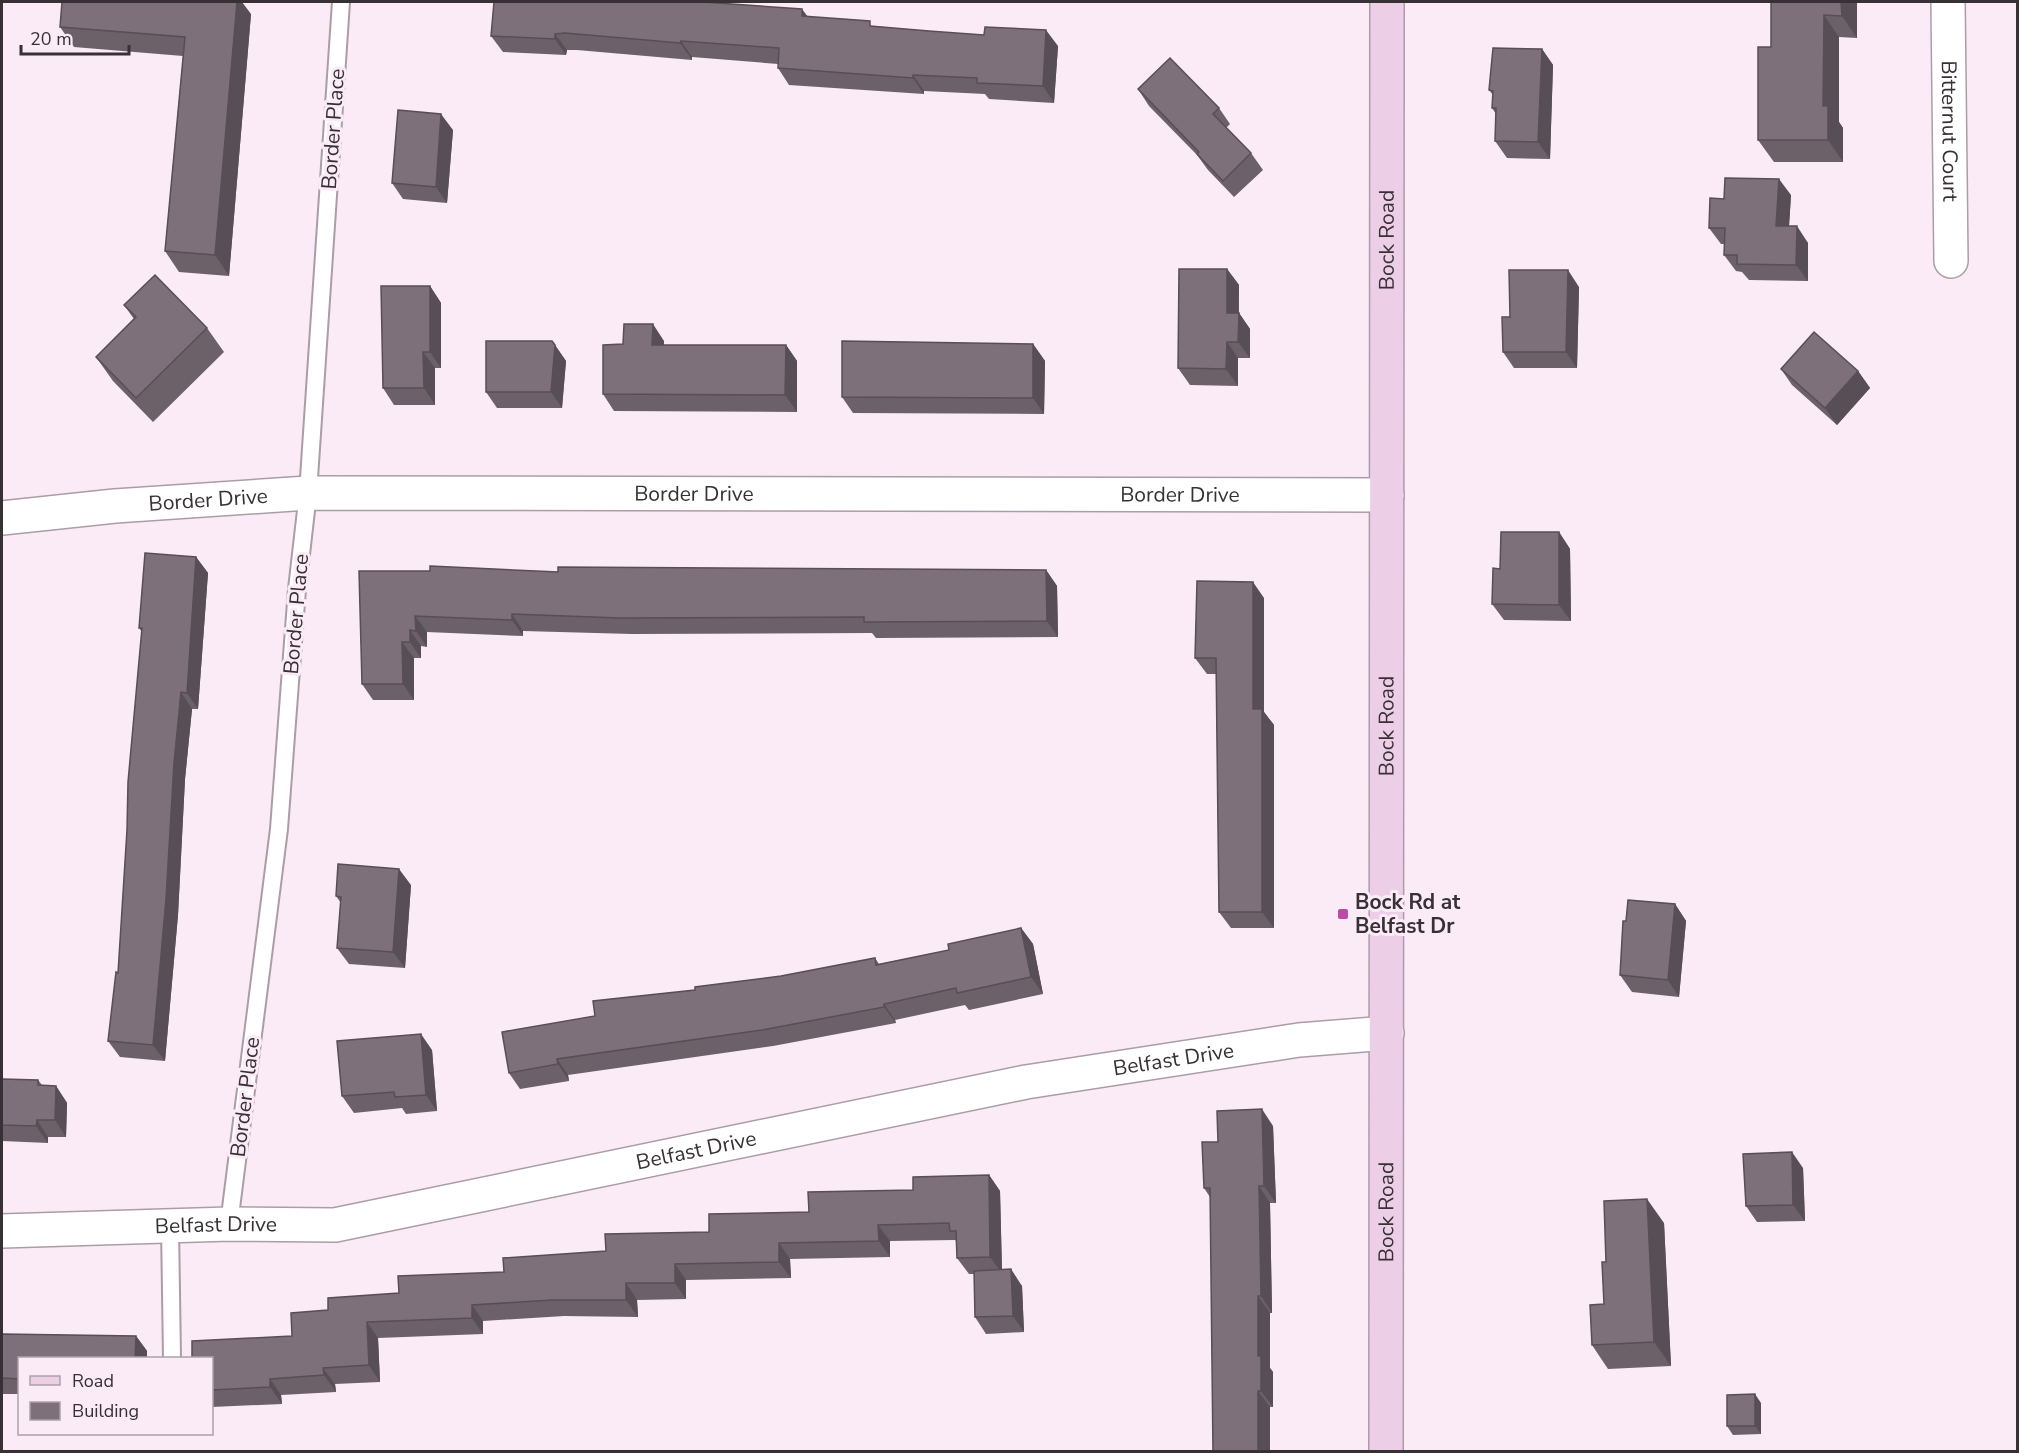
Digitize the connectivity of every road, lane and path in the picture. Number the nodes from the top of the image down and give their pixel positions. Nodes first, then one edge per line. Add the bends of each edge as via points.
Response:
1 (341, 2) edge
2 (1387, 2) edge
3 (1948, 2) edge
4 (1951, 261) dead end
5 (308, 493) junction
6 (1387, 495) junction
7 (2, 518) edge
8 (1387, 1033) junction
9 (229, 1224) junction
10 (170, 1226) junction
11 (2, 1231) edge
12 (172, 1357) edge
13 (1386, 1452) edge

1 - 5 lane, Border Place
2 - 6 main road, Bock Road
3 - 4 street, Bitternut Court
5 - 6 street, Border Drive
5 - 7 street, Border Drive
5 - 9 lane, Border Place via 279,829
6 - 8 main road, Bock Road
8 - 9 street, Belfast Drive via 1299,1040 1026,1082 334,1225
8 - 13 main road, Bock Road
9 - 10 street, Belfast Drive
10 - 11 street, Belfast Drive
10 - 12 lane

